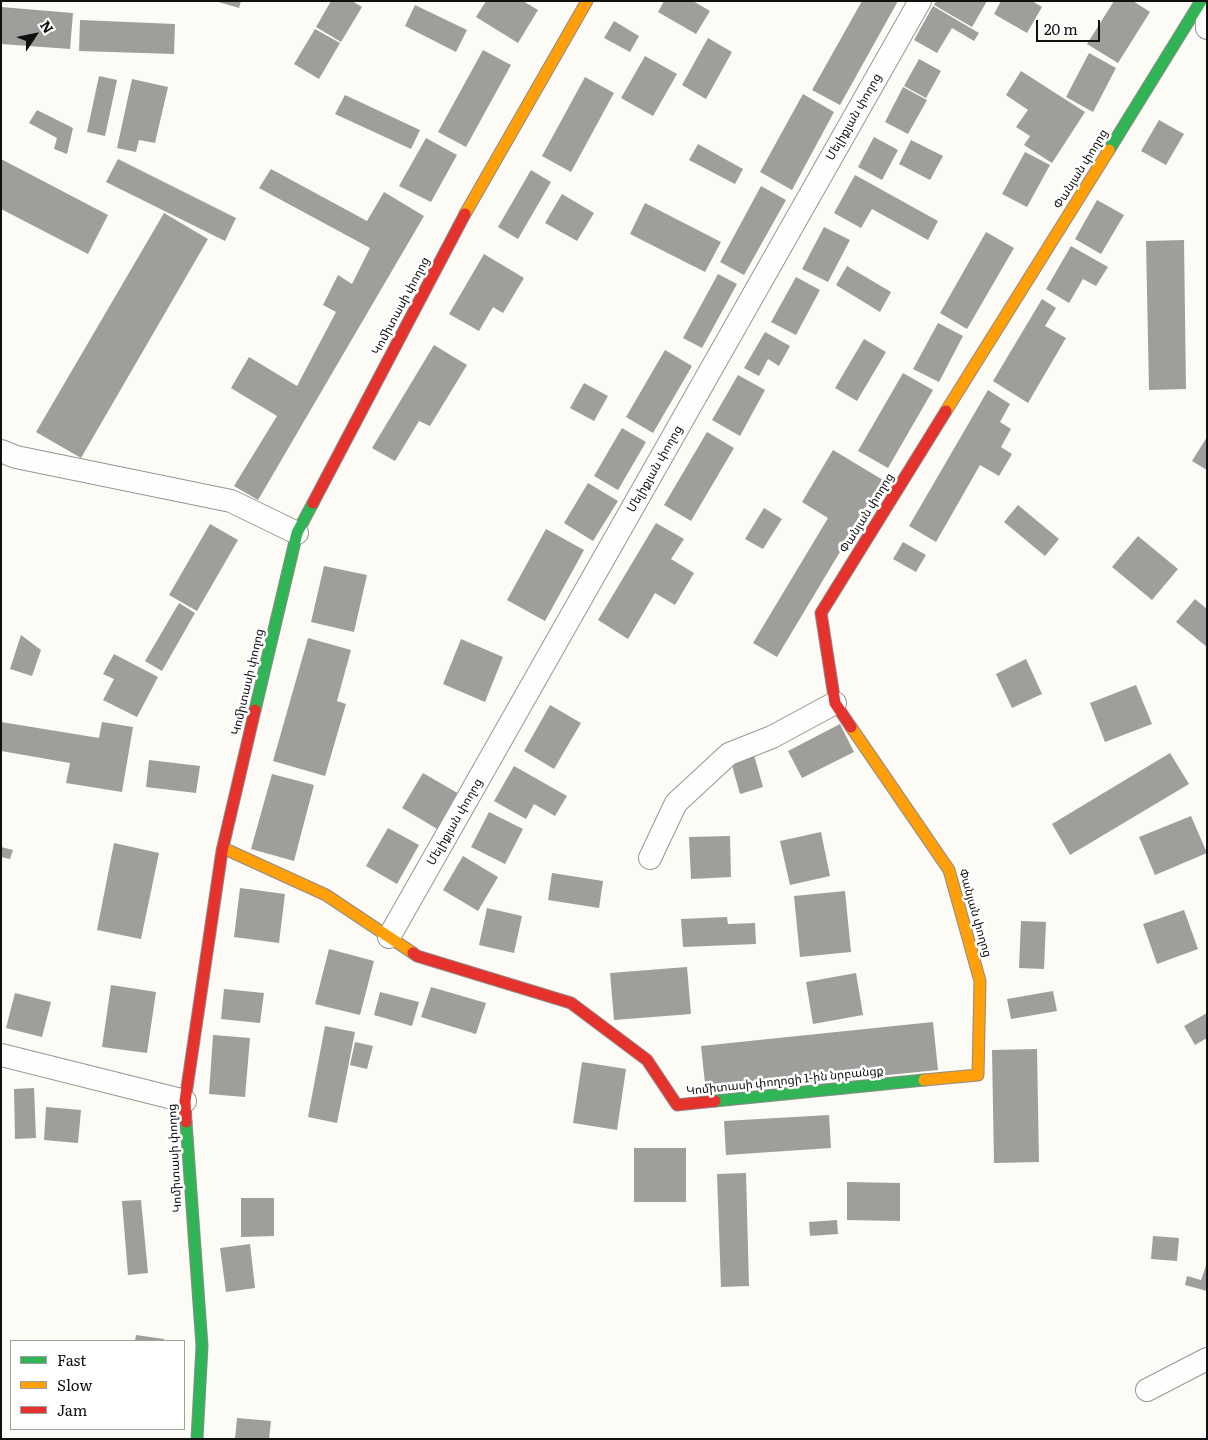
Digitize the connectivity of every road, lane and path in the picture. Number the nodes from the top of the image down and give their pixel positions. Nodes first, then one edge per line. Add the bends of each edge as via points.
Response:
1 (587, 1) edge
2 (920, 1) edge
3 (1201, 1) edge
4 (1206, 1) edge
5 (1207, 28) edge
6 (1, 451) edge
7 (297, 533) junction
8 (836, 703) junction
9 (223, 848) junction
10 (650, 858) dead end
11 (389, 937) junction
12 (1, 1055) edge
13 (978, 1075) joint
14 (185, 1101) junction
15 (1207, 1359) edge
16 (1147, 1390) dead end
17 (197, 1439) edge

1 - 7 street, Կոմիտասի փողոց via 474,197
2 - 11 street, Մելիքյան փողոց
3 - 8 street, Փանյան փողոց via 821,613
4 - 5 street
6 - 7 street via 16,458 232,501
7 - 9 street, Կոմիտասի փողոց
8 - 10 street via 772,737 729,754 676,803
8 - 13 street, Փանյան փողոց via 950,870 980,981
9 - 11 street, Կոմիտասի փողոցի 1-ին նրբանցք via 326,895
9 - 14 street, Կոմիտասի փողոց
11 - 13 street, Կոմիտասի փողոցի 1-ին նրբանցք via 417,956 571,1003 647,1060 677,1105
12 - 14 street
14 - 17 street, Կոմիտասի փողոց via 202,1346
15 - 16 street

